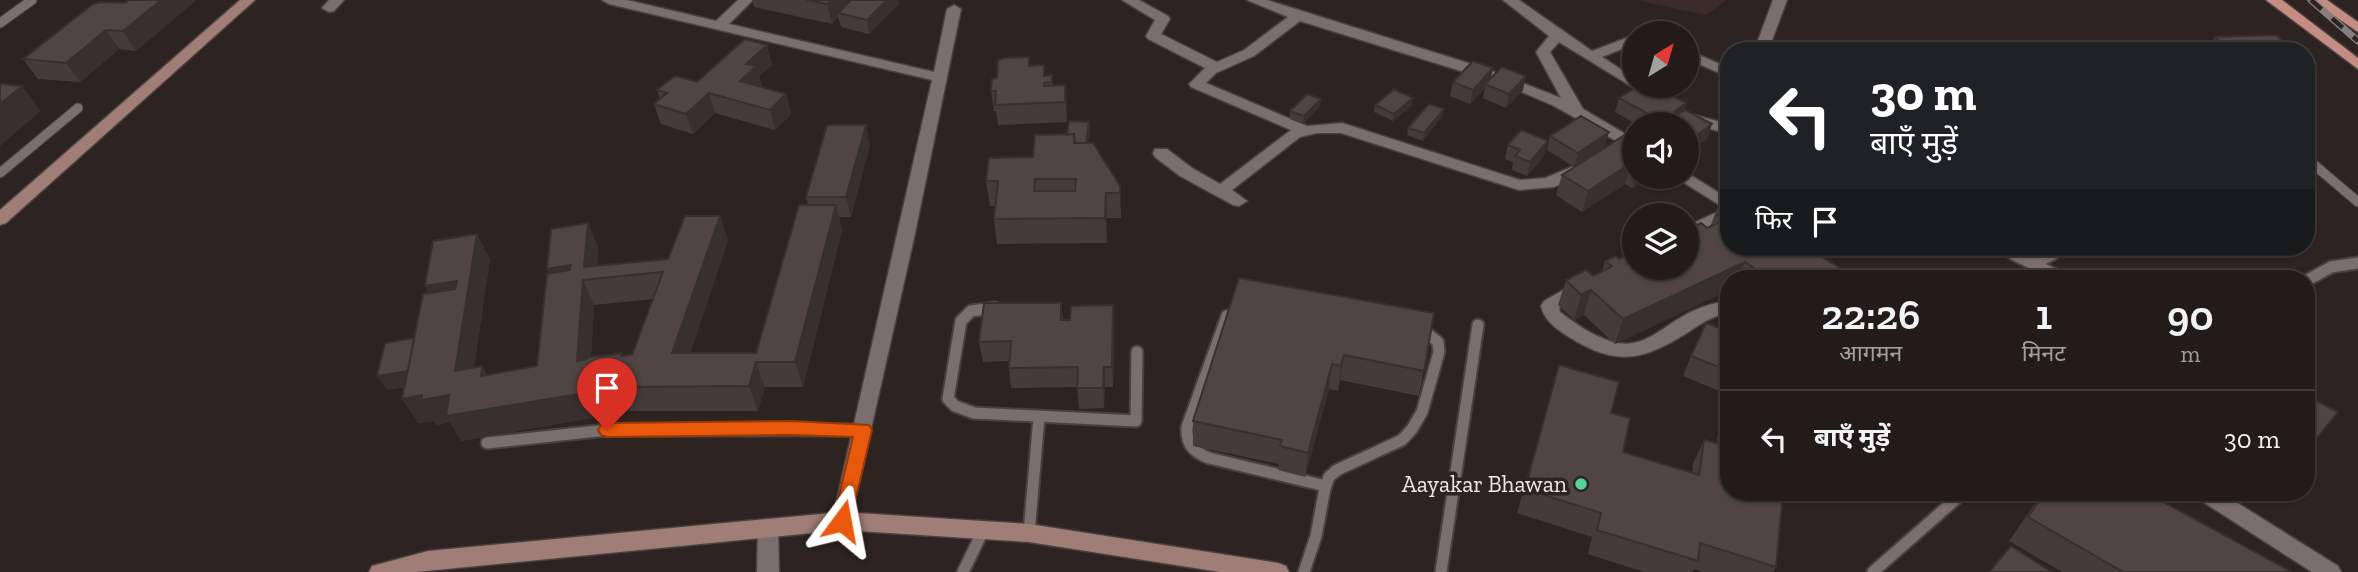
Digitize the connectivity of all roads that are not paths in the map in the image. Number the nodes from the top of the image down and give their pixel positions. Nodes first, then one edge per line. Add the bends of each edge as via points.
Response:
1 (32, 0) edge
2 (248, 0) edge
3 (609, 0) edge
4 (746, 0) edge
5 (1129, 0) edge
6 (1254, 0) edge
7 (1510, 0) edge
8 (1780, 0) edge
9 (2319, 0) edge
10 (2278, 3) edge
11 (954, 9) dead end
12 (1297, 17) junction
13 (0, 23) edge
14 (718, 26) junction
15 (2358, 29) edge
16 (1557, 35) junction
17 (1764, 42) edge
18 (1622, 44) edge
19 (1591, 57) junction
20 (1699, 59) edge
21 (2358, 65) edge
22 (1215, 67) junction
23 (1720, 69) edge
24 (938, 77) junction
25 (1622, 77) edge
26 (78, 108) dead end
27 (1576, 111) junction
28 (1699, 122) edge
29 (1720, 127) edge
30 (1306, 131) junction
31 (1622, 139) edge
32 (1622, 151) edge
33 (1161, 153) dead end
34 (2315, 166) edge
35 (0, 173) edge
36 (1699, 187) edge
37 (1222, 191) junction
38 (1720, 200) edge
39 (1239, 201) dead end
40 (2358, 202) edge
41 (1, 217) edge
42 (1720, 220) edge
43 (1699, 227) edge
44 (2018, 256) edge
45 (2049, 256) edge
46 (2358, 263) edge
47 (2034, 264) junction
48 (2046, 270) edge
49 (2315, 276) edge
50 (1590, 281) edge
51 (1234, 302) edge
52 (1003, 308) edge
53 (1720, 308) edge
54 (1478, 325) dead end
55 (1401, 328) edge
56 (1137, 352) dead end
57 (1039, 417) junction
58 (863, 430) junction
59 (487, 443) dead end
60 (1326, 486) junction
61 (1954, 501) edge
62 (2218, 501) edge
63 (842, 521) junction
64 (768, 528) junction
65 (982, 531) junction
66 (1029, 533) junction
67 (380, 572) edge
68 (768, 572) edge
69 (962, 572) edge
70 (1276, 572) edge
71 (1304, 572) edge
72 (1441, 572) edge
73 (1873, 572) edge
74 (2330, 572) edge

1 - 13 lane
2 - 41 street
3 - 14 street
4 - 14 street
5 - 22 street via 1163,19 1153,36
6 - 12 street
7 - 16 street
8 - 17 street
9 - 10 main road
9 - 15 main road
10 - 21 main road
11 - 24 street
12 - 22 street via 1250,53
12 - 27 street via 1511,82
14 - 24 street
16 - 19 street
16 - 27 street via 1543,52
18 - 19 street
19 - 25 street
20 - 23 street
22 - 30 street via 1196,84
24 - 58 street
26 - 35 lane
27 - 31 street
28 - 29 street
30 - 32 street via 1342,128 1519,185 1548,183
30 - 37 street via 1285,140
33 - 37 street
34 - 40 lane
36 - 38 street
37 - 39 street
42 - 43 street
44 - 47 lane
45 - 47 lane
46 - 49 lane via 2332,267
47 - 48 lane
50 - 53 street via 1550,306 1552,315 1576,335 1608,346 1634,351 1648,348
51 - 60 lane via 1186,427 1188,444 1194,453 1209,458
52 - 57 lane via 976,307 965,313 947,399 974,413
54 - 72 lane
55 - 60 lane via 1428,334 1438,342 1422,412 1402,440 1336,470
56 - 57 lane via 1136,421
57 - 66 lane
58 - 59 lane via 607,430
58 - 63 street
60 - 71 lane
61 - 73 lane
62 - 74 street
63 - 64 street
63 - 65 street
64 - 67 street via 428,560
64 - 68 street
65 - 66 street
65 - 69 lane
66 - 70 street

